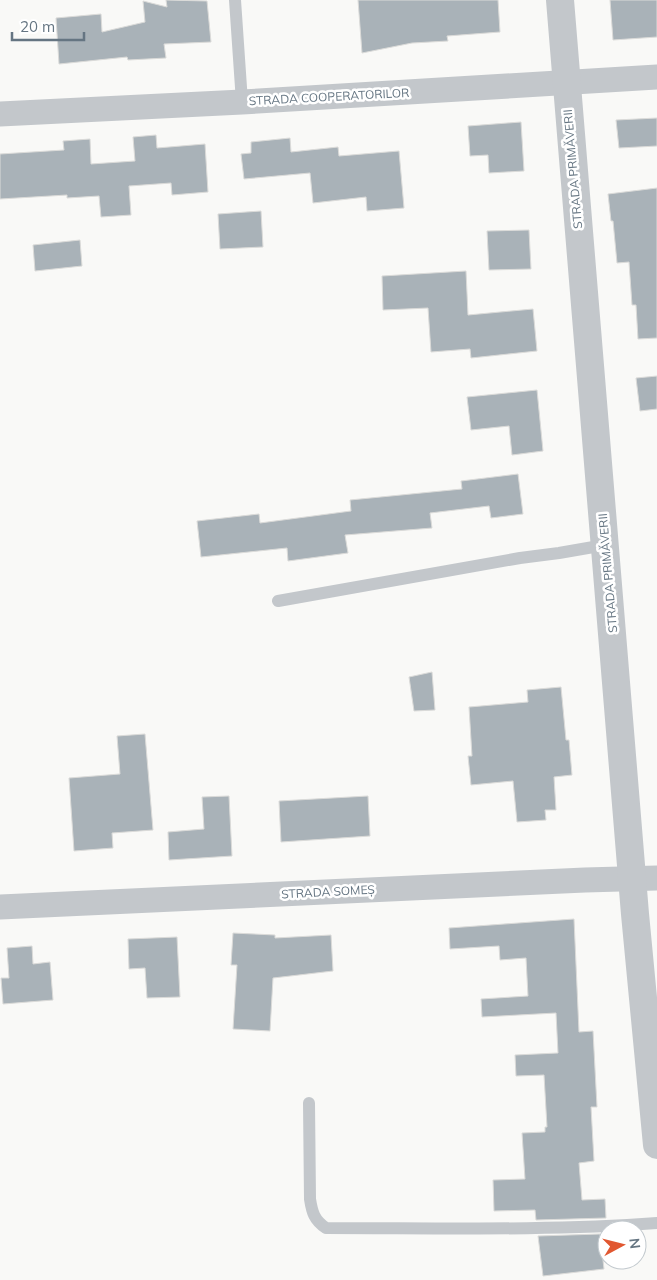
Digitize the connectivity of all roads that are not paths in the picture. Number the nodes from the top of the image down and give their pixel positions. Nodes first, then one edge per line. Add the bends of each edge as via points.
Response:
1 (235, 0) edge
2 (560, 0) edge
3 (657, 77) edge
4 (566, 83) junction
5 (242, 102) junction
6 (0, 114) edge
7 (605, 545) junction
8 (278, 601) dead end
9 (645, 879) edge
10 (0, 907) edge
11 (309, 1103) dead end
12 (657, 1145) edge
13 (657, 1223) edge

1 - 5 lane
2 - 4 street, STRADA PRIMĂVERII
3 - 4 street, STRADA COOPERATORILOR
4 - 5 street, STRADA COOPERATORILOR
4 - 7 street, STRADA PRIMĂVERII
5 - 6 street, STRADA COOPERATORILOR
7 - 8 lane
7 - 9 street, STRADA PRIMĂVERII
9 - 10 street, STRADA SOMEȘ
9 - 12 street, STRADA PRIMĂVERII
11 - 13 lane via 310,1199 317,1222 326,1228 524,1228

